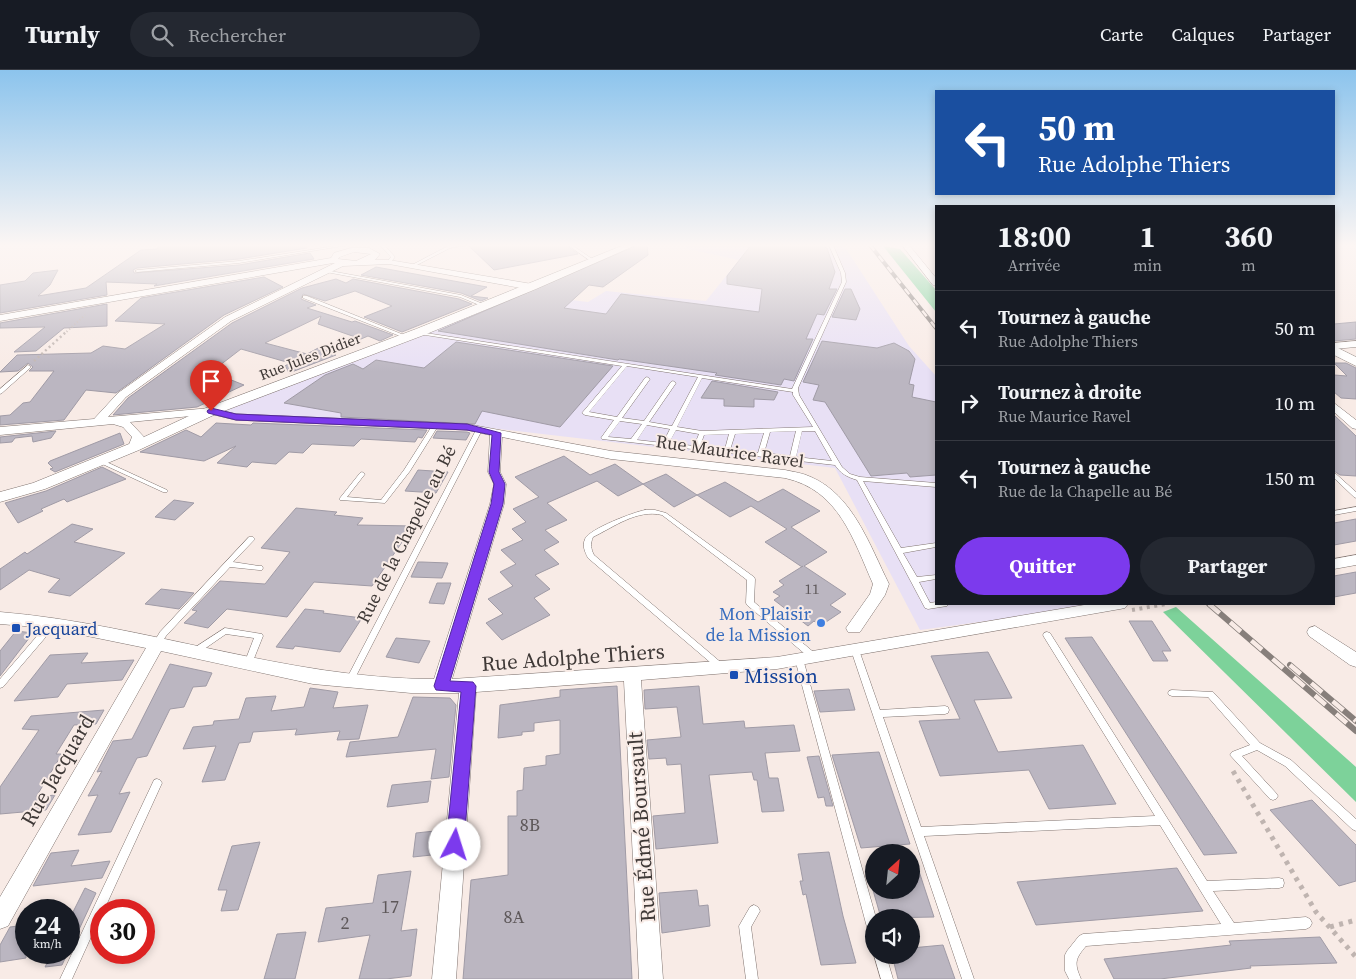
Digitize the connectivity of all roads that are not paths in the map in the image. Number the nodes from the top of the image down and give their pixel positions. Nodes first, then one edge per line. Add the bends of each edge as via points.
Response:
1 (181, 287) edge
2 (292, 287) edge
3 (415, 287) edge
4 (529, 287) edge
5 (841, 287) edge
6 (532, 288) joint
7 (305, 296) dead end
8 (486, 306) junction
9 (0, 318) edge
10 (413, 335) junction
11 (1356, 344) edge
12 (1335, 348) edge
13 (1335, 349) edge
14 (1356, 362) edge
15 (625, 365) junction
16 (28, 367) road end
17 (701, 376) junction
18 (647, 379) dead end
19 (673, 383) dead end
20 (796, 391) junction
21 (0, 392) edge
22 (1335, 407) edge
23 (211, 411) junction
24 (618, 418) junction
25 (104, 420) junction
26 (645, 423) junction
27 (435, 426) junction
28 (1356, 426) edge
29 (674, 428) junction
30 (816, 429) junction
31 (479, 430) junction
32 (799, 430) junction
33 (0, 431) edge
34 (767, 431) junction
35 (733, 432) junction
36 (496, 433) junction
37 (702, 433) junction
38 (633, 441) junction
39 (665, 445) junction
40 (134, 447) junction
41 (696, 448) junction
42 (727, 451) junction
43 (760, 455) junction
44 (793, 458) junction
45 (100, 461) junction
46 (837, 463) junction
47 (362, 474) dead end
48 (1335, 476) edge
49 (858, 479) junction
50 (935, 485) edge
51 (164, 491) dead end
52 (1356, 496) edge
53 (0, 497) edge
54 (1356, 509) edge
55 (1335, 513) edge
56 (251, 539) dead end
57 (935, 545) edge
58 (900, 551) junction
59 (1356, 560) edge
60 (228, 564) junction
61 (1335, 564) edge
62 (258, 568) dead end
63 (935, 576) edge
64 (914, 580) junction
65 (936, 605) edge
66 (1125, 607) edge
67 (0, 618) edge
68 (53, 623) junction
69 (854, 628) dead end
70 (1315, 632) dead end
71 (1047, 635) dead end
72 (156, 645) junction
73 (855, 650) junction
74 (192, 653) junction
75 (806, 658) junction
76 (1356, 661) edge
77 (248, 664) junction
78 (723, 669) junction
79 (632, 676) junction
80 (350, 680) junction
81 (0, 685) edge
82 (441, 686) junction
83 (468, 686) junction
84 (1172, 694) dead end
85 (946, 710) dead end
86 (877, 714) junction
87 (1257, 746) junction
88 (157, 783) dead end
89 (1273, 796) dead end
90 (1162, 820) junction
91 (1356, 826) edge
92 (918, 832) junction
93 (1279, 882) dead end
94 (1204, 886) junction
95 (869, 909) edge
96 (754, 911) dead end
97 (0, 918) edge
98 (1306, 923) dead end
99 (1231, 929) junction
100 (883, 964) edge
101 (66, 979) edge
102 (444, 979) edge
103 (651, 979) edge
104 (752, 979) edge
105 (887, 979) edge
106 (968, 979) edge
107 (1075, 979) edge

1 - 9 street
2 - 25 street via 228,319 122,395
3 - 8 lane via 461,296
4 - 6 street
5 - 20 lane
6 - 8 street, Rue Jules Didier
7 - 10 lane
8 - 10 street, Rue Jules Didier
10 - 15 lane
10 - 23 street, Rue Jules Didier
11 - 12 street
13 - 14 street
15 - 17 lane
15 - 24 lane via 585,413
16 - 21 lane
17 - 20 lane
17 - 29 lane
18 - 24 lane
19 - 26 lane
20 - 30 lane
22 - 28 street
23 - 25 street
23 - 27 street, Rue de la Chapelle au Bé via 236,417
23 - 40 street, Rue Jules Didier
24 - 26 lane
24 - 38 lane via 604,438
25 - 33 street
25 - 40 street via 127,425 138,437
26 - 29 lane
26 - 38 lane
27 - 31 street, Rue de la Chapelle au Bé
27 - 47 lane via 383,502 342,499
29 - 37 lane
29 - 39 lane
30 - 32 lane
30 - 46 lane
31 - 36 street, Rue Maurice Ravel
31 - 80 lane, Rue de la Chapelle au Bé
32 - 34 lane
32 - 44 lane
34 - 35 lane
34 - 43 lane
35 - 37 lane
35 - 42 lane
36 - 69 street, Rue Maurice Ravel via 611,455 786,474 808,480 827,491 843,508 881,584 877,596
36 - 82 street via 494,472 500,484 497,504
37 - 41 lane
38 - 39 lane
39 - 41 lane
40 - 45 street, Rue Jules Didier
41 - 42 lane
42 - 43 lane
43 - 44 lane
44 - 46 lane
45 - 51 lane
45 - 53 street, Rue Jules Didier via 39,486
46 - 49 lane via 848,476
48 - 52 lane
49 - 50 lane
49 - 58 lane
54 - 55 lane
56 - 60 lane
57 - 58 lane
58 - 64 lane
59 - 61 street
60 - 62 lane
60 - 72 lane
63 - 64 lane
64 - 65 lane via 928,606
66 - 73 street, Rue Adolphe Thiers
67 - 68 street, Rue Adolphe Thiers
68 - 72 street, Rue Adolphe Thiers
68 - 81 lane
70 - 76 street
71 - 90 lane
72 - 74 street, Rue Adolphe Thiers
72 - 97 street, Rue Jacquard
73 - 75 street, Rue Adolphe Thiers
73 - 86 lane
74 - 77 street, Rue Adolphe Thiers
74 - 77 lane via 225,630 259,636
75 - 78 street, Rue Adolphe Thiers
75 - 78 lane via 750,602 751,579 664,514 643,510 590,536 587,540 590,556
75 - 95 lane
77 - 80 street, Rue Adolphe Thiers via 313,677
78 - 79 street, Rue Adolphe Thiers
79 - 83 street, Rue Adolphe Thiers
79 - 103 street, Rue Édmé Boursault
80 - 82 street, Rue Adolphe Thiers
82 - 83 street, Rue Adolphe Thiers
83 - 102 street
84 - 87 lane via 1210,694
85 - 86 lane
86 - 92 lane
87 - 89 lane via 1235,755
87 - 91 lane via 1288,763
88 - 101 lane
90 - 92 lane
90 - 94 lane
92 - 106 lane
93 - 94 lane
94 - 99 lane
96 - 104 lane via 745,926
98 - 99 lane
99 - 107 lane via 1083,940 1071,955 1071,971
100 - 105 lane

